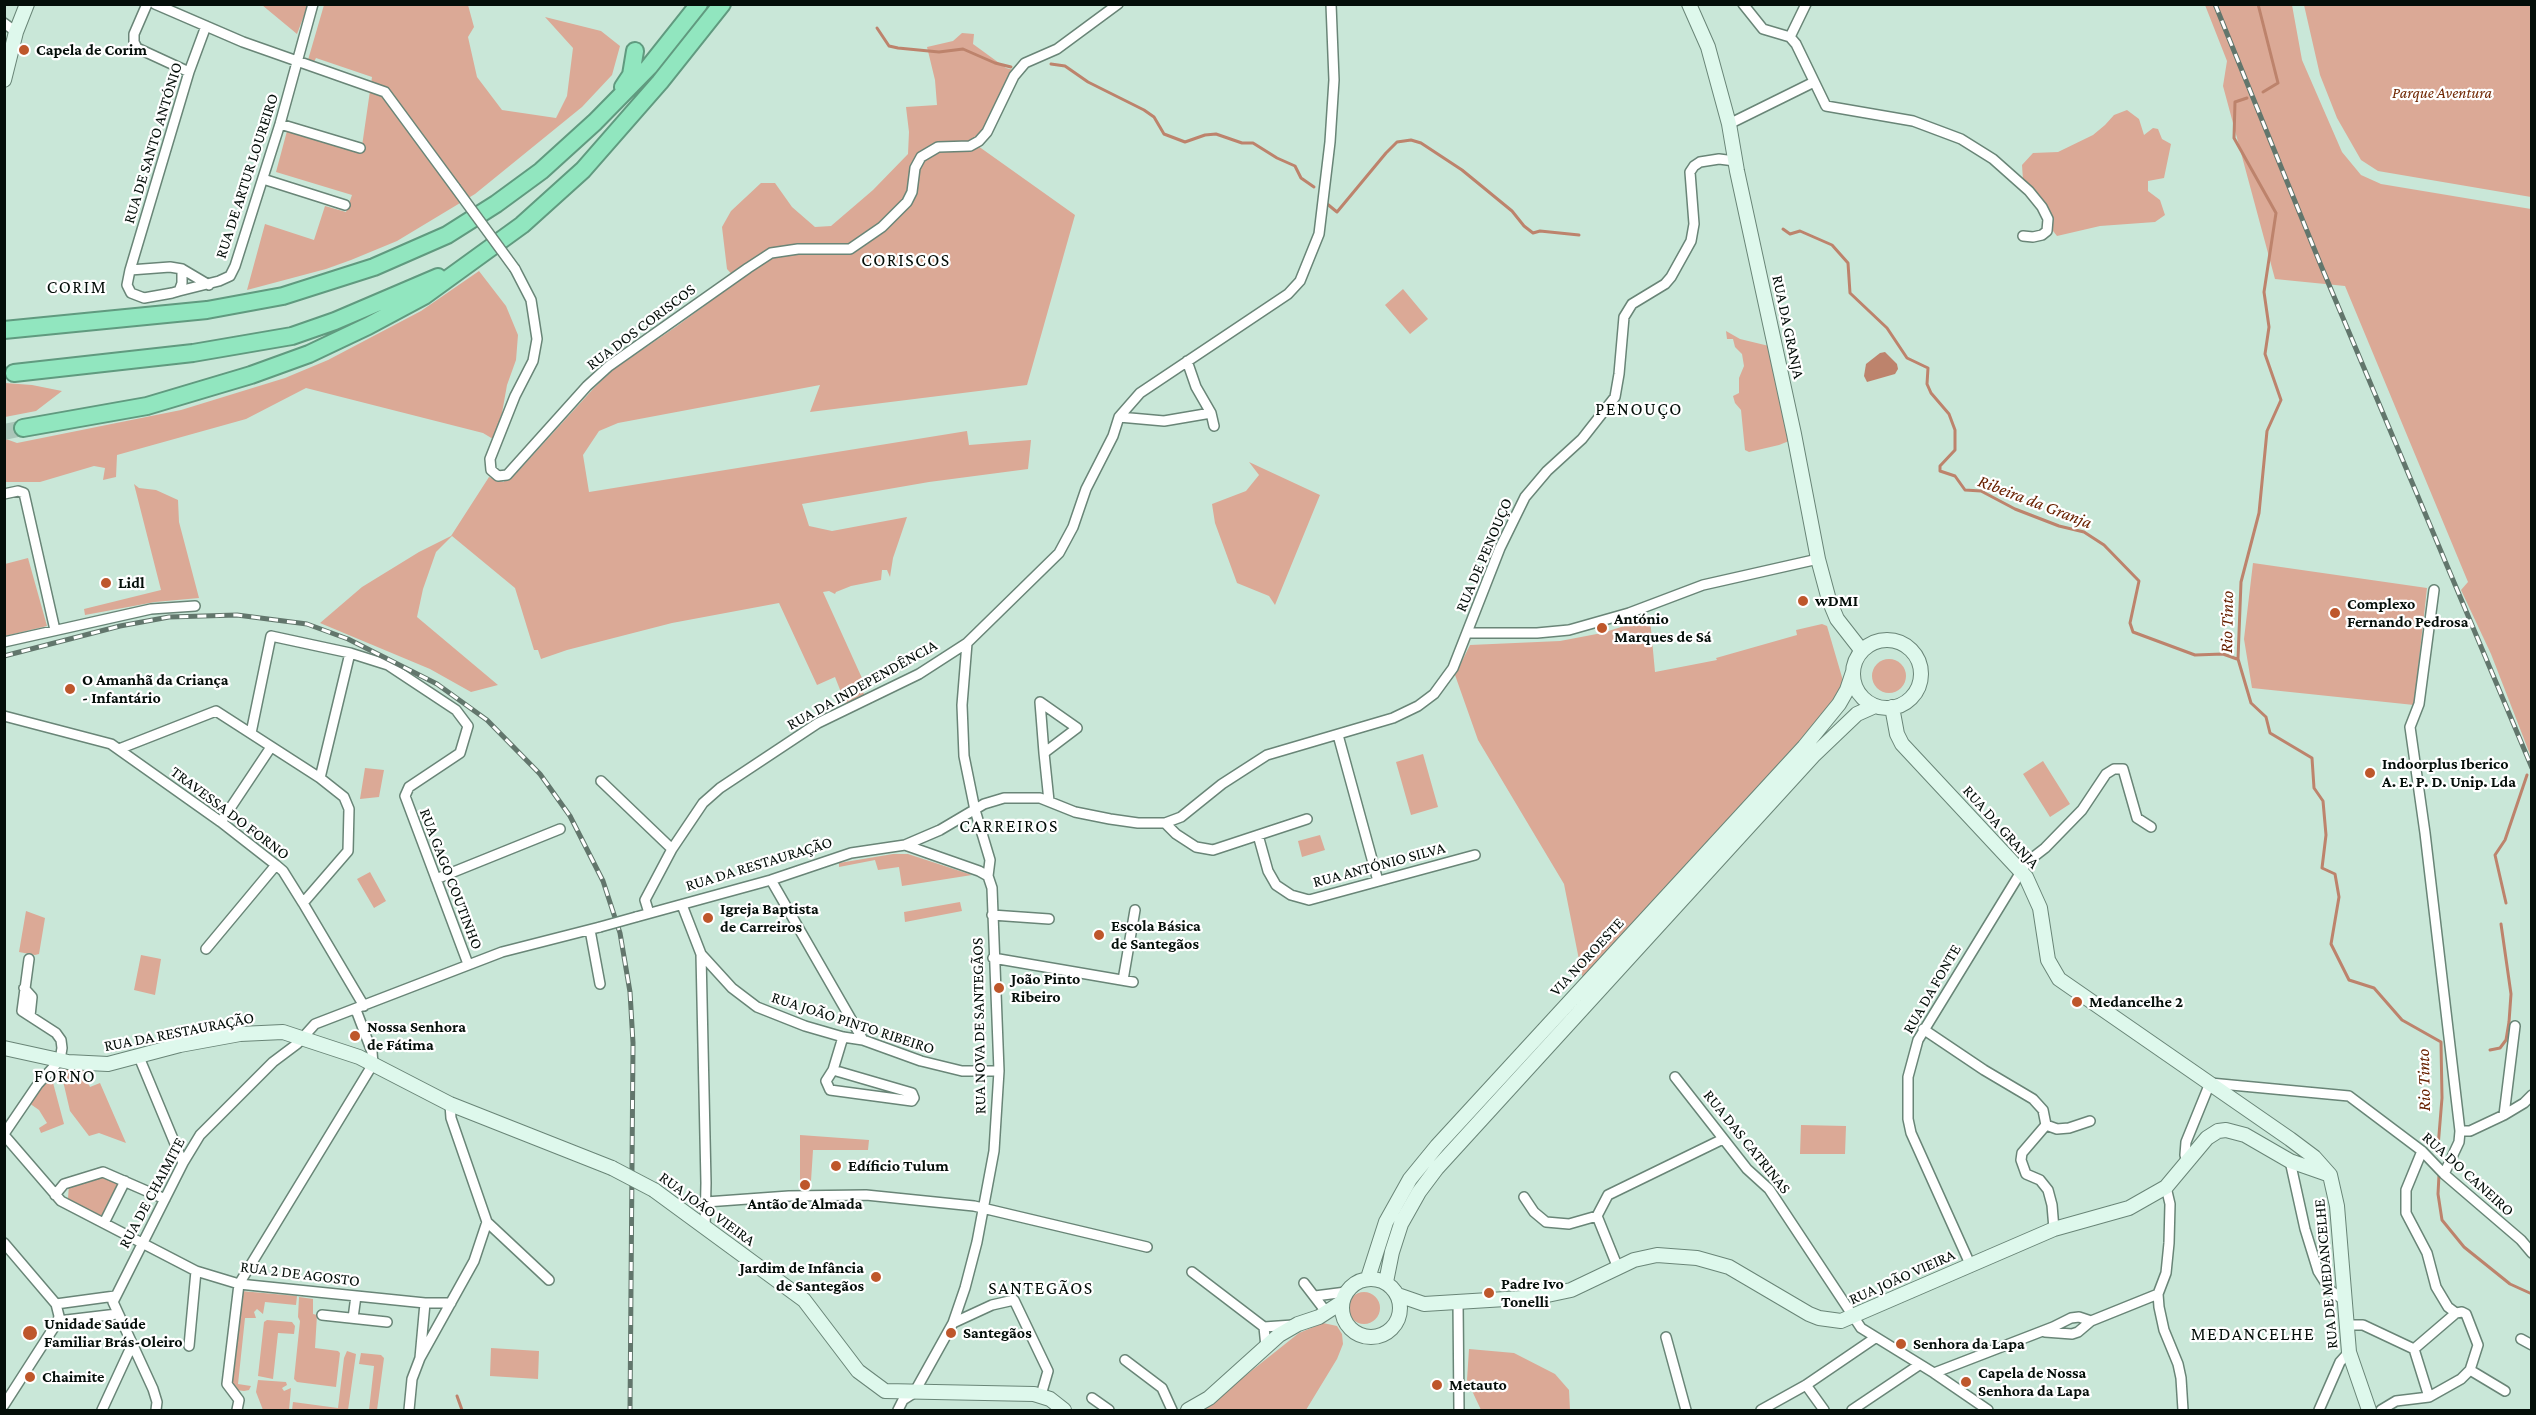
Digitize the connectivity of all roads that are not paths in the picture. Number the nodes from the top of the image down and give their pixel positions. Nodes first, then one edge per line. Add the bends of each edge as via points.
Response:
1 (27, 4) edge
2 (147, 4) edge
3 (155, 4) edge
4 (313, 4) edge
5 (699, 4) edge
6 (722, 4) edge
7 (1118, 4) edge
8 (1331, 4) edge
9 (1689, 4) edge
10 (1743, 4) edge
11 (1806, 4) edge
12 (4, 23) edge
13 (206, 26) junction
14 (16, 32) junction
15 (1790, 37) junction
16 (635, 51) dead end
17 (298, 62) junction
18 (189, 72) junction
19 (4, 80) edge
20 (1814, 82) junction
21 (595, 122) junction
22 (280, 124) junction
23 (1729, 124) junction
24 (360, 148) dead end
25 (1735, 160) junction
26 (263, 179) junction
27 (345, 205) dead end
28 (2023, 236) dead end
29 (479, 258) junction
30 (182, 269) junction
31 (130, 270) junction
32 (209, 285) junction
33 (179, 291) junction
34 (4, 330) edge
35 (1187, 361) junction
36 (14, 373) dead end
37 (1210, 413) junction
38 (1119, 417) junction
39 (1214, 426) dead end
40 (23, 428) tunnel mouth
41 (4, 494) edge
42 (1818, 559) junction
43 (2434, 590) dead end
44 (195, 606) dead end
45 (55, 630) junction
46 (1468, 633) junction
47 (4, 642) edge
48 (967, 643) junction
49 (1862, 651) junction
50 (350, 653) junction
51 (1853, 672) junction
52 (1875, 706) junction
53 (1892, 707) junction
54 (4, 716) edge
55 (251, 734) junction
56 (1338, 735) junction
57 (271, 747) junction
58 (119, 749) junction
59 (1044, 753) junction
60 (320, 778) junction
61 (601, 782) dead end
62 (1049, 801) junction
63 (975, 810) junction
64 (1307, 819) dead end
65 (221, 822) junction
66 (1165, 823) junction
67 (2151, 827) dead end
68 (560, 829) dead end
69 (1258, 835) junction
70 (905, 845) junction
71 (672, 849) junction
72 (1475, 855) dead end
73 (276, 866) junction
74 (2021, 872) junction
75 (988, 876) junction
76 (436, 879) junction
77 (771, 880) junction
78 (1378, 881) junction
79 (303, 903) junction
80 (682, 905) junction
81 (1135, 910) dead end
82 (649, 913) junction
83 (992, 915) junction
84 (1049, 919) dead end
85 (590, 930) junction
86 (206, 949) dead end
87 (701, 954) junction
88 (993, 958) junction
89 (29, 959) dead end
90 (468, 964) junction
91 (600, 984) dead end
92 (360, 1008) junction
93 (2515, 1026) dead end
94 (1923, 1029) junction
95 (302, 1037) junction
96 (843, 1037) junction
97 (862, 1040) junction
98 (4, 1048) edge
99 (139, 1057) junction
100 (60, 1060) junction
101 (373, 1064) junction
102 (833, 1070) junction
103 (999, 1071) junction
104 (1675, 1077) dead end
105 (2210, 1083) junction
106 (2532, 1095) edge
107 (450, 1104) junction
108 (2504, 1115) junction
109 (2090, 1120) dead end
110 (2046, 1125) junction
111 (2460, 1131) junction
112 (4, 1134) edge
113 (1723, 1138) junction
114 (2422, 1151) junction
115 (2187, 1161) junction
116 (2290, 1161) junction
117 (183, 1163) junction
118 (2444, 1174) junction
119 (2330, 1175) junction
120 (125, 1181) junction
121 (2166, 1187) junction
122 (55, 1195) junction
123 (1524, 1197) dead end
124 (165, 1199) junction
125 (706, 1202) junction
126 (983, 1208) junction
127 (1597, 1216) junction
128 (487, 1222) junction
129 (104, 1223) junction
130 (705, 1228) junction
131 (2054, 1229) junction
132 (4, 1243) edge
133 (142, 1243) junction
134 (1147, 1247) dead end
135 (2532, 1253) edge
136 (1970, 1264) junction
137 (1617, 1268) junction
138 (196, 1271) junction
139 (1192, 1272) dead end
140 (1368, 1278) junction
141 (549, 1280) dead end
142 (1386, 1282) junction
143 (1304, 1283) dead end
144 (239, 1284) junction
145 (2158, 1294) junction
146 (1398, 1295) junction
147 (115, 1296) junction
148 (356, 1296) junction
149 (1315, 1296) junction
150 (1344, 1297) junction
151 (2345, 1301) junction
152 (1458, 1302) junction
153 (425, 1303) junction
154 (56, 1304) junction
155 (451, 1304) junction
156 (1424, 1304) junction
157 (2456, 1313) junction
158 (117, 1314) junction
159 (322, 1315) dead end
160 (1323, 1315) junction
161 (1852, 1317) junction
162 (353, 1318) junction
163 (1399, 1318) junction
164 (58, 1321) junction
165 (2091, 1321) junction
166 (387, 1322) dead end
167 (953, 1323) junction
168 (1346, 1323) junction
169 (1298, 1324) junction
170 (1264, 1326) junction
171 (2347, 1326) junction
172 (2041, 1332) junction
173 (1666, 1337) dead end
174 (1875, 1338) junction
175 (2521, 1339) dead end
176 (2532, 1345) edge
177 (132, 1346) junction
178 (189, 1346) dead end
179 (1266, 1347) junction
180 (2414, 1349) junction
181 (2349, 1352) junction
182 (420, 1358) junction
183 (1125, 1360) dead end
184 (1919, 1365) junction
185 (2470, 1370) junction
186 (1934, 1373) junction
187 (1806, 1385) junction
188 (2505, 1391) dead end
189 (914, 1393) junction
190 (1041, 1395) junction
191 (2429, 1397) junction
192 (1092, 1398) dead end
193 (4, 1405) edge
194 (102, 1410) edge
195 (156, 1410) edge
196 (237, 1410) edge
197 (409, 1410) edge
198 (898, 1410) edge
199 (1064, 1410) edge
200 (1109, 1410) edge
201 (1172, 1410) edge
202 (1188, 1410) edge
203 (1459, 1410) edge
204 (1686, 1410) edge
205 (1761, 1410) edge
206 (1824, 1410) edge
207 (1852, 1410) edge
208 (1988, 1410) edge
209 (2183, 1410) edge
210 (2319, 1410) edge
211 (2369, 1410) edge
212 (2381, 1410) edge

1 - 14 street
2 - 18 street via 134,34 137,48
3 - 13 street
4 - 17 street, RUA DE ARTUR LOUREIRO
5 - 21 highway via 649,67
6 - 29 highway via 583,170
7 - 17 street, RUA DOS CORISCOS, bridge via 1057,49 1025,63 979,141 970,146 938,147 921,157 907,202 882,227 850,249 771,253 609,366 507,475 498,476 491,470 490,459 533,361 537,339 531,300 514,270 386,92
8 - 35 street via 1334,80 1330,142 1319,234 1308,262 1300,281 1288,294
9 - 23 street, RUA DA GRANJA via 1708,47
10 - 15 street via 1763,29
11 - 15 street
12 - 14 street
13 - 17 street
13 - 18 street, RUA DE SANTO ANTÓNIO
14 - 19 street
15 - 20 street
16 - 21 highway via 631,75
17 - 22 street, RUA DE ARTUR LOUREIRO
18 - 31 street, RUA DE SANTO ANTÓNIO
20 - 23 street
20 - 28 street via 1826,106 1913,121 1961,138 1993,159 2029,191 2048,219 2047,231 2042,235
21 - 34 highway via 541,171 496,204 447,235 374,267 283,296 207,310
22 - 24 street
22 - 26 street, RUA DE ARTUR LOUREIRO
23 - 25 street, RUA DA GRANJA
25 - 42 street, RUA DA GRANJA
25 - 46 street, RUA DE PENOUÇO via 1701,162 1690,172 1694,224 1691,241 1665,284 1632,304 1624,317 1615,397 1582,439 1525,497 1500,548
26 - 27 street
26 - 32 street, RUA DE ARTUR LOUREIRO via 230,276
29 - 36 highway via 375,305 292,336 194,353
29 - 40 highway via 424,296 309,354 177,399
30 - 31 street
30 - 32 street
30 - 33 street
31 - 33 street, RUA DE SANTO ANTÓNIO via 127,285 136,296
32 - 33 street, RUA DE ARTUR LOUREIRO
35 - 37 street
35 - 38 street via 1140,393
37 - 38 street via 1164,421
37 - 39 street
38 - 48 street, RUA DA INDEPENDÊNCIA via 1065,544 1043,571
41 - 45 street via 24,493
42 - 46 street via 1703,585 1569,630
42 - 49 street, RUA DA GRANJA via 1837,620
43 - 111 street via 2419,704 2410,727
44 - 45 street via 151,609
45 - 47 street
46 - 56 street, RUA DA RESTAURAÇÃO via 1453,668 1434,694 1393,718
48 - 63 street, RUA NOVA DE SANTEGÃOS via 962,705 964,756
48 - 71 street, RUA DA INDEPENDÊNCIA via 919,675 818,723 720,788 703,803
49 - 51 street
49 - 53 street via 1882,640 1893,641 1913,652 1919,662 1919,684 1914,694
50 - 55 street via 270,636
50 - 60 street
50 - 76 street, RUA GAGO COUTINHO via 388,665 456,710 468,726 460,753 406,791 406,802
51 - 52 street via 1858,692
51 - 140 street, VIA NOROESTE via 1839,704 1804,747 1410,1179 1386,1222
52 - 53 street
52 - 142 street, VIA NOROESTE via 1857,714 1814,756 1437,1168 1401,1224
53 - 74 street, RUA DA GRANJA via 1902,744
54 - 58 street, TRAVESSA DO FORNO
55 - 57 street
55 - 58 street via 216,711
56 - 66 street, RUA DA RESTAURAÇÃO via 1267,755 1181,817
56 - 78 street
57 - 60 street
57 - 65 street
58 - 65 street, TRAVESSA DO FORNO
59 - 59 street via 1077,728 1040,702 1041,712
59 - 62 street
60 - 79 street via 347,800 348,850
61 - 71 street
62 - 63 street, RUA DA RESTAURAÇÃO via 1004,798
62 - 66 street, RUA DA RESTAURAÇÃO via 1075,812 1110,819
63 - 70 street, RUA DA RESTAURAÇÃO
63 - 75 street, RUA NOVA DE SANTEGÃOS via 990,861
64 - 69 street
65 - 73 street, TRAVESSA DO FORNO
66 - 69 street via 1196,847 1213,850
67 - 74 street, RUA DA FONTE via 2137,818 2123,769 2114,769 2082,810
68 - 76 street
69 - 78 street, RUA ANTÓNIO SILVA via 1272,881 1291,895 1315,900
70 - 75 street
70 - 77 street, RUA DA RESTAURAÇÃO via 850,854
71 - 82 street, RUA DA INDEPENDÊNCIA via 645,900
72 - 78 street, RUA ANTÓNIO SILVA
73 - 79 street, TRAVESSA DO FORNO
73 - 86 street
74 - 94 street, RUA DA FONTE
74 - 105 street, RUA DA GRANJA via 2040,908 2048,960 2059,979
75 - 83 street, RUA NOVA DE SANTEGÃOS
76 - 90 street, RUA GAGO COUTINHO
77 - 80 street, RUA DA RESTAURAÇÃO
77 - 97 street
79 - 92 street, TRAVESSA DO FORNO
80 - 82 street, RUA DA RESTAURAÇÃO
80 - 87 street, RUA JOÃO PINTO RIBEIRO
81 - 88 street via 1128,981
82 - 85 street, RUA DA RESTAURAÇÃO, bridge
83 - 84 street
83 - 88 street, RUA NOVA DE SANTEGÃOS
85 - 90 street, RUA DA RESTAURAÇÃO
85 - 91 street
87 - 96 street, RUA JOÃO PINTO RIBEIRO via 732,988 757,1007
87 - 125 street
88 - 103 street, RUA NOVA DE SANTEGÃOS
89 - 100 street via 22,1011 59,1036
90 - 92 street, RUA DA RESTAURAÇÃO
92 - 95 street, RUA DA RESTAURAÇÃO via 315,1024
92 - 101 street, TRAVESSA DO FORNO
93 - 108 street
94 - 110 street via 2033,1099 2043,1110
94 - 136 street, RUA DA FONTE via 1908,1077 1908,1119 1917,1151
95 - 99 street, RUA DA RESTAURAÇÃO via 262,1031 180,1045
95 - 101 street, RUA JOÃO VIEIRA
95 - 117 street, RUA DE CHAIMITE via 200,1135
96 - 97 street, RUA JOÃO PINTO RIBEIRO
96 - 102 street
97 - 103 street, RUA JOÃO PINTO RIBEIRO via 962,1071
98 - 100 street, RUA DA RESTAURAÇÃO
99 - 100 street, RUA DA RESTAURAÇÃO via 108,1064
99 - 117 street
100 - 112 street via 38,1084
101 - 107 street, RUA JOÃO VIEIRA
101 - 144 street
102 - 102 street via 826,1081 830,1090 912,1101 914,1098 912,1093
103 - 126 street, RUA NOVA DE SANTEGÃOS via 994,1151
104 - 113 street, RUA DAS CATRINAS
105 - 114 street, RUA DO CANEIRO via 2349,1096
105 - 115 street via 2186,1142
105 - 119 street, RUA DE MEDANCELHE via 2311,1155
106 - 108 street
107 - 128 street via 451,1118
107 - 130 street, RUA JOÃO VIEIRA, bridge via 612,1168 654,1190
108 - 111 street via 2470,1131
109 - 110 street via 2069,1128
110 - 131 street via 2022,1153 2021,1160 2026,1174 2040,1180 2048,1190
111 - 118 street
112 - 122 street, RUA 2 DE AGOSTO
113 - 127 street via 1618,1188 1608,1195
113 - 161 street, RUA DAS CATRINAS via 1769,1189
114 - 118 street, RUA DO CANEIRO
114 - 157 street via 2406,1190 2406,1213 2427,1253 2436,1287
115 - 116 street, RUA JOÃO VIEIRA via 2207,1138 2226,1130 2245,1135
115 - 121 street, RUA JOÃO VIEIRA
116 - 119 street, RUA JOÃO VIEIRA
116 - 151 street via 2304,1229 2318,1271 2330,1290
117 - 124 street, RUA DE CHAIMITE
118 - 135 street, RUA DO CANEIRO
119 - 151 street, RUA DE MEDANCELHE via 2337,1206
120 - 122 street via 103,1172 64,1184
120 - 124 street
120 - 129 street
121 - 131 street, RUA JOÃO VIEIRA via 2129,1208
121 - 145 street via 2170,1204 2169,1243 2166,1273
122 - 129 street, RUA 2 DE AGOSTO
123 - 127 street via 1533,1212 1546,1222 1569,1224
124 - 133 street, RUA DE CHAIMITE
125 - 126 street via 866,1195
125 - 130 street
126 - 134 street
126 - 167 street, RUA NOVA DE SANTEGÃOS
127 - 137 street
128 - 141 street
128 - 155 street via 474,1261
129 - 133 street, RUA 2 DE AGOSTO
130 - 189 street, RUA JOÃO VIEIRA via 804,1300 868,1380 885,1391
131 - 136 street, RUA JOÃO VIEIRA
132 - 154 street
133 - 138 street, RUA 2 DE AGOSTO
133 - 147 street, RUA DE CHAIMITE
136 - 161 street, RUA JOÃO VIEIRA
137 - 152 street, RUA JOÃO VIEIRA via 1556,1294
137 - 161 street, RUA JOÃO VIEIRA via 1645,1256 1697,1258 1729,1267 1819,1318 1840,1321
138 - 144 street, RUA 2 DE AGOSTO
138 - 178 street
139 - 170 street
140 - 142 street
140 - 150 street via 1358,1281
142 - 146 street
143 - 149 street
144 - 148 street, RUA 2 DE AGOSTO
144 - 196 street via 227,1384 239,1400
145 - 165 street
145 - 209 street via 2164,1329 2181,1378
146 - 156 street, RUA JOÃO VIEIRA
146 - 163 street
147 - 154 street
147 - 158 street
148 - 153 street, RUA 2 DE AGOSTO
148 - 162 street
149 - 150 street
149 - 160 street
150 - 160 street
150 - 168 street via 1342,1314
151 - 171 street, RUA DE MEDANCELHE
152 - 156 street, RUA JOÃO VIEIRA
152 - 203 street
153 - 155 street, RUA 2 DE AGOSTO
153 - 182 street
154 - 164 street
155 - 182 street
156 - 163 street, RUA JOÃO VIEIRA
157 - 180 street
157 - 185 street via 2466,1314 2478,1345
158 - 164 street
158 - 177 street
159 - 162 street
160 - 168 street
160 - 169 street
161 - 174 street, RUA DAS CATRINAS
162 - 166 street
163 - 168 street via 1389,1332 1370,1338 1360,1336
164 - 193 street
165 - 172 street via 2071,1318
165 - 172 street via 2072,1334
167 - 189 street, RUA NOVA DE SANTEGÃOS
167 - 190 street via 992,1305 1014,1300 1048,1371
169 - 170 street
169 - 179 street
170 - 179 street
171 - 180 street via 2363,1325
171 - 181 street, RUA DE MEDANCELHE
172 - 186 street
173 - 204 street
174 - 184 street, RUA DAS CATRINAS
174 - 187 street
175 - 176 street
177 - 194 street
177 - 195 street via 158,1402
179 - 202 street via 1209,1398
180 - 191 street
181 - 210 street via 2340,1362
181 - 211 street, RUA DE MEDANCELHE
182 - 197 street via 412,1379
183 - 201 street via 1162,1388
184 - 186 street, RUA DAS CATRINAS
184 - 207 street
185 - 188 street
185 - 191 street
186 - 208 street, RUA DAS CATRINAS
187 - 205 street
187 - 206 street
189 - 190 street, RUA JOÃO VIEIRA via 932,1390
189 - 198 street, RUA NOVA DE SANTEGÃOS
190 - 199 street
191 - 212 street via 2396,1401
192 - 200 street

